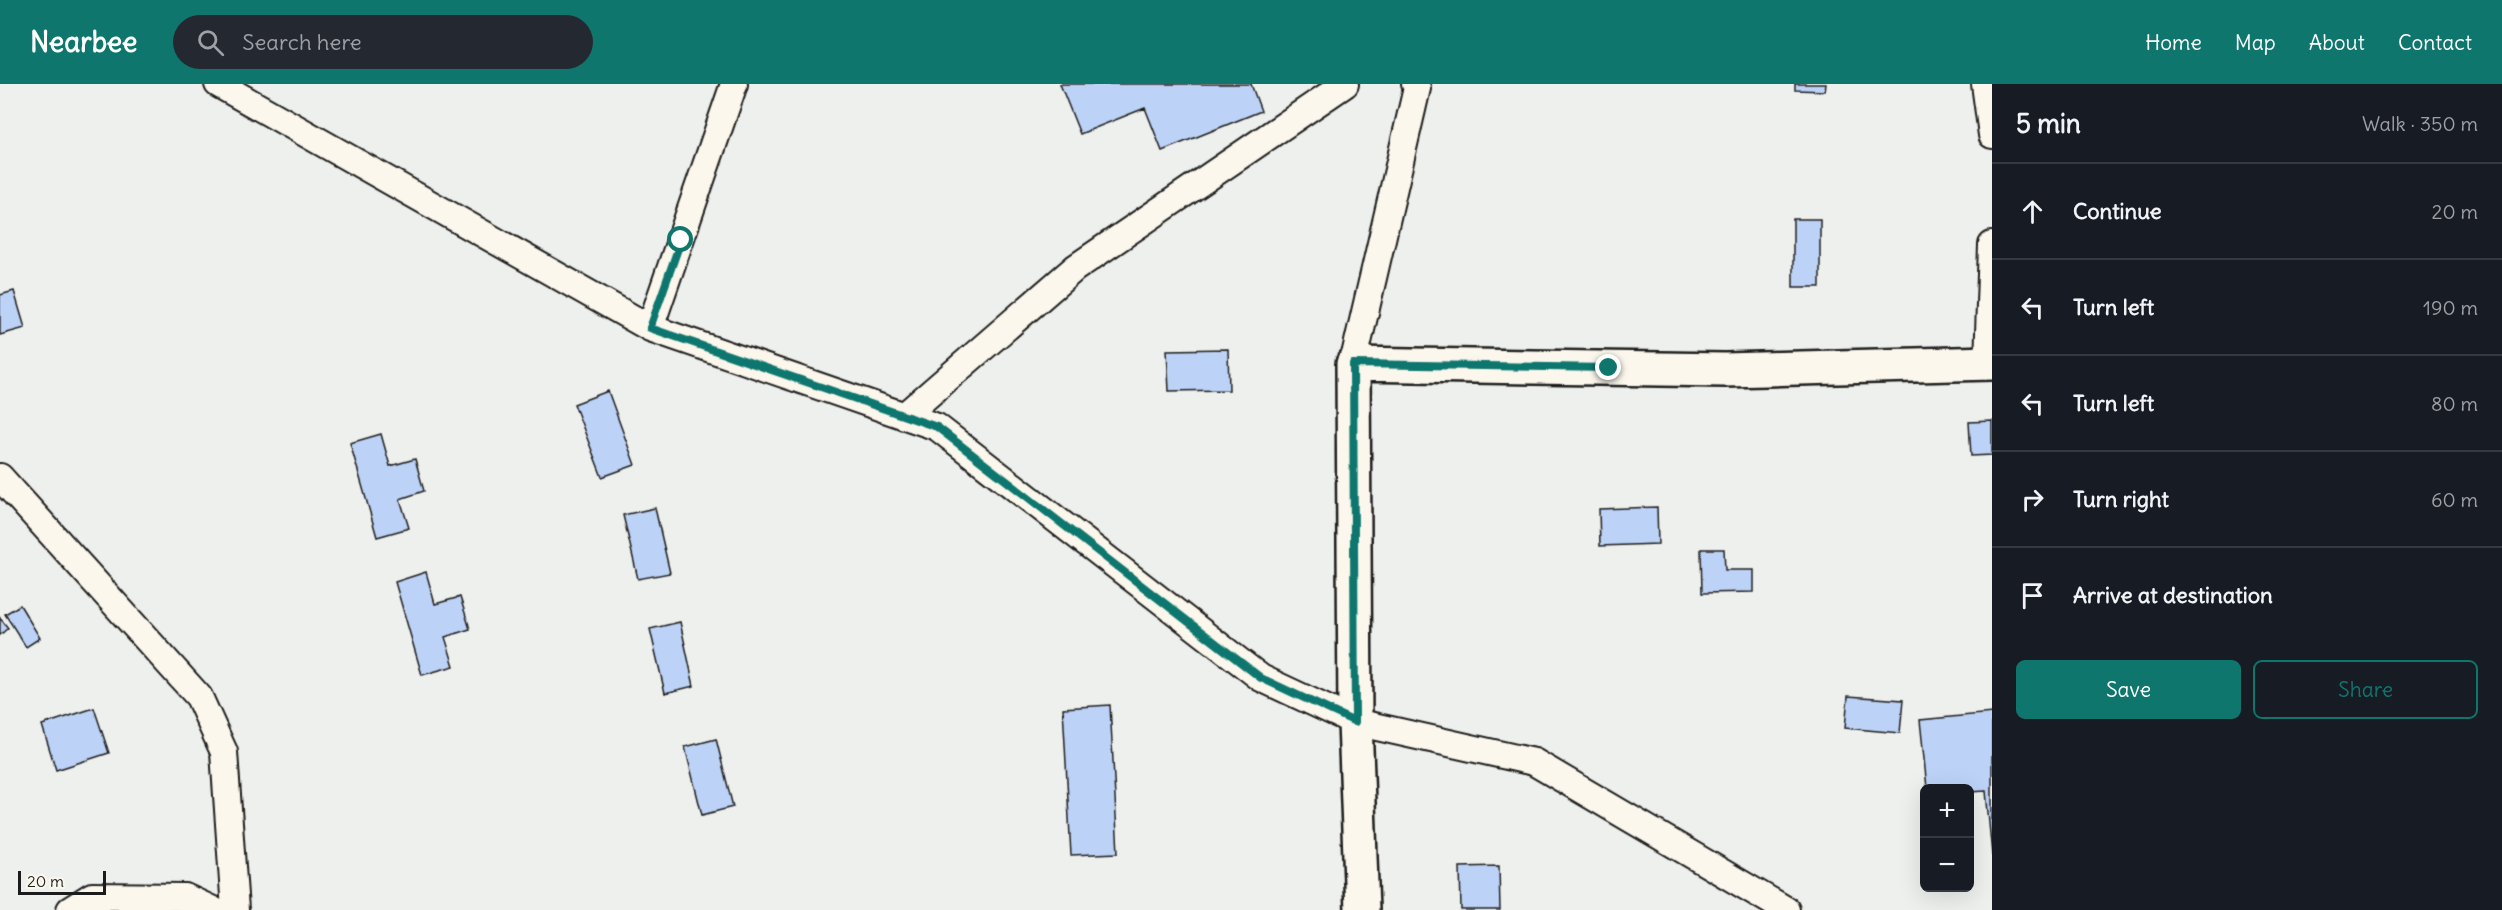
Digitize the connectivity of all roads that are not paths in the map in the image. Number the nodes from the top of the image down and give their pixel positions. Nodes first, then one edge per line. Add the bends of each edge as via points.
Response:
1 (218, 84) edge
2 (734, 84) edge
3 (1345, 84) edge
4 (1415, 84) edge
5 (1985, 84) edge
6 (1992, 135) edge
7 (1992, 245) edge
8 (650, 328) junction
9 (1990, 363) edge
10 (1353, 364) junction
11 (904, 416) junction
12 (0, 477) edge
13 (1355, 722) junction
14 (70, 910) edge
15 (213, 910) edge
16 (235, 910) edge
17 (1362, 910) edge
18 (1786, 910) edge

1 - 8 street
2 - 8 street
3 - 11 street via 1075,268
4 - 10 street
5 - 6 street
7 - 9 street
8 - 11 street
9 - 10 main road via 1725,370
10 - 13 main road
11 - 13 street via 937,427 1261,678
12 - 16 street via 199,698 224,752
13 - 17 main road
13 - 18 street via 1534,762
14 - 15 street via 92,896 185,897

